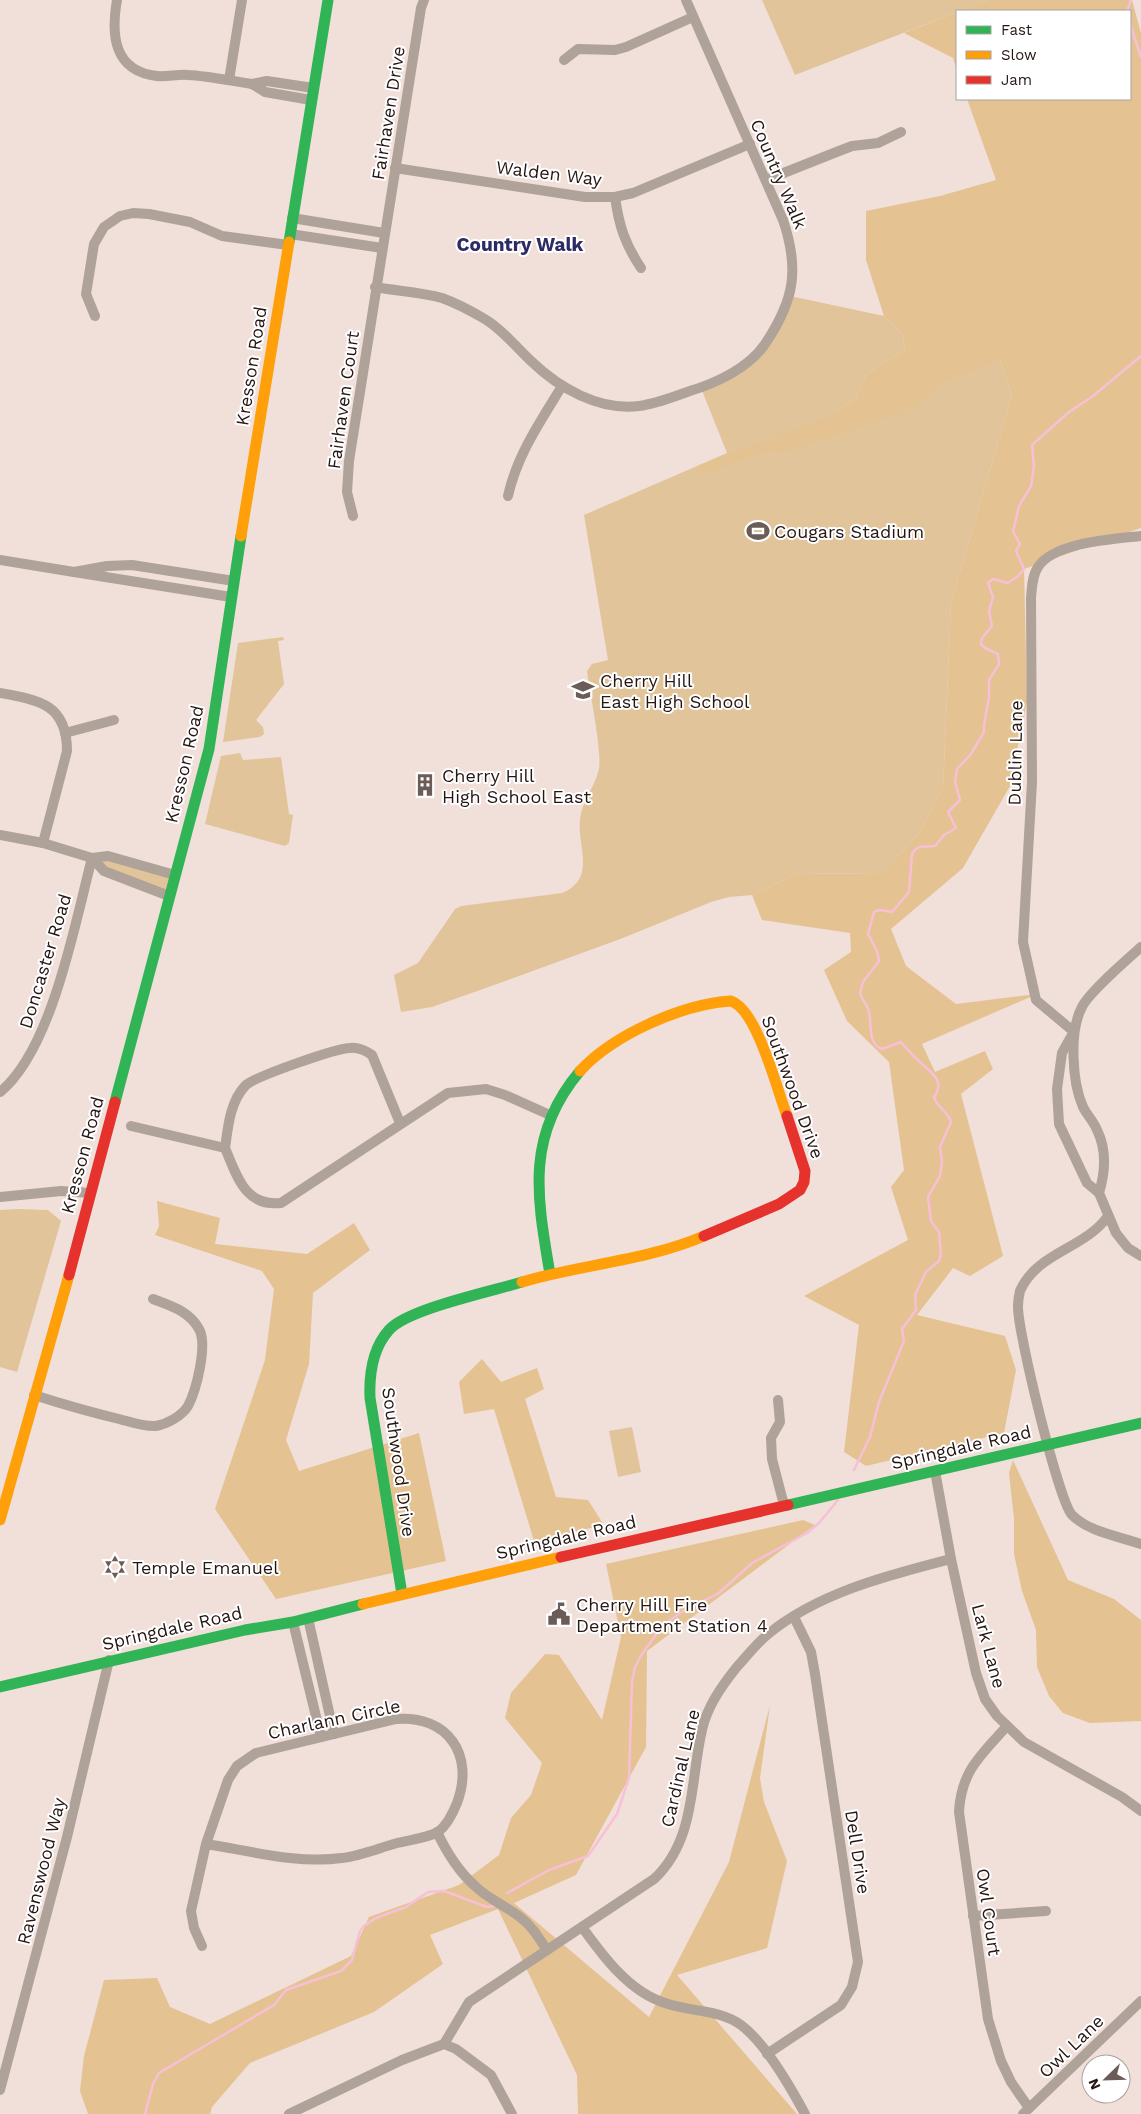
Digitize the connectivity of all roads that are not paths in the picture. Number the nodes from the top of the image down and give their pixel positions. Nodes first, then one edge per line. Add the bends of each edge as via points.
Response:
1 (117, 0) edge
2 (242, 0) edge
3 (328, 0) edge
4 (424, 0) edge
5 (686, 0) edge
6 (693, 17) junction
7 (564, 60) dead end
8 (229, 80) junction
9 (252, 84) junction
10 (314, 88) junction
11 (312, 100) junction
12 (901, 132) dead end
13 (750, 144) junction
14 (395, 168) junction
15 (766, 180) junction
16 (615, 197) junction
17 (292, 218) junction
18 (384, 233) junction
19 (289, 239) junction
20 (382, 248) junction
21 (641, 268) dead end
22 (375, 287) junction
23 (95, 316) dead end
24 (562, 386) junction
25 (508, 496) dead end
26 (353, 516) dead end
27 (1141, 536) edge
28 (0, 560) edge
29 (74, 572) junction
30 (234, 581) junction
31 (231, 597) junction
32 (0, 693) edge
33 (114, 720) dead end
34 (65, 732) junction
35 (0, 835) edge
36 (44, 843) junction
37 (92, 858) junction
38 (175, 875) junction
39 (169, 896) junction
40 (1141, 947) edge
41 (1073, 1033) junction
42 (0, 1092) edge
43 (552, 1116) junction
44 (400, 1123) junction
45 (131, 1126) dead end
46 (225, 1148) junction
47 (91, 1193) junction
48 (1099, 1193) junction
49 (0, 1197) edge
50 (1108, 1216) junction
51 (1141, 1256) edge
52 (550, 1274) junction
53 (153, 1299) dead end
54 (34, 1395) junction
55 (778, 1400) dead end
56 (1141, 1423) edge
57 (1049, 1444) junction
58 (935, 1471) junction
59 (784, 1505) junction
60 (0, 1520) edge
61 (1141, 1544) edge
62 (951, 1559) junction
63 (402, 1594) junction
64 (794, 1617) junction
65 (308, 1618) junction
66 (293, 1622) junction
67 (109, 1660) junction
68 (1, 1686) edge
69 (1007, 1726) junction
70 (334, 1734) junction
71 (321, 1737) junction
72 (1141, 1811) edge
73 (437, 1832) junction
74 (206, 1844) junction
75 (1046, 1911) dead end
76 (973, 1916) junction
77 (582, 1927) junction
78 (202, 1946) dead end
79 (547, 1950) junction
80 (1141, 2001) edge
81 (444, 2044) junction
82 (767, 2054) junction
83 (0, 2090) edge
84 (1026, 2111) edge
85 (288, 2114) edge
86 (512, 2114) edge
87 (805, 2114) edge

1 - 8 street via 114,39 132,66 159,76 186,74
2 - 8 street
3 - 10 street, Kresson Road
4 - 14 street, Fairhaven Drive
5 - 6 street, Country Walk
6 - 7 street via 620,48 578,49
6 - 13 street, Country Walk
8 - 9 street
9 - 10 street via 267,81
9 - 11 street via 265,92
10 - 11 street, Kresson Road
11 - 17 street, Kresson Road
12 - 15 street via 878,143 839,150
13 - 15 street, Country Walk
13 - 16 street, Walden Way via 649,188
14 - 16 street, Walden Way via 584,198
14 - 18 street, Fairhaven Drive
15 - 24 street, Country Walk via 790,240 794,275 780,322 749,363 701,388 638,406 608,404
16 - 21 street via 626,246
17 - 18 street
17 - 19 street, Kresson Road
18 - 20 street
19 - 20 street
19 - 23 street via 222,236 180,219 139,212 126,214 104,227 94,244 86,294
19 - 30 street, Kresson Road
20 - 22 street
22 - 24 street, Country Walk via 443,298 485,319
22 - 26 street, Fairhaven Court via 349,461 347,492
24 - 25 street via 529,439 513,473
27 - 41 street, Dublin Lane via 1106,540 1056,552 1038,566 1031,598 1032,782 1023,942 1036,1000
28 - 29 street
29 - 30 street via 132,565
29 - 31 street
30 - 31 street, Kresson Road
31 - 38 street, Kresson Road via 209,749
32 - 34 street via 45,703 53,709
33 - 34 street
34 - 36 street via 66,752
35 - 36 street
36 - 37 street
37 - 38 street via 108,856
37 - 39 street via 104,871
37 - 42 street, Doncaster Road via 45,1025 20,1070
38 - 39 street, Kresson Road
39 - 47 street, Kresson Road
40 - 41 street via 1082,1006
41 - 48 street via 1075,1073 1083,1106 1098,1130 1104,1154
41 - 48 street via 1062,1053 1057,1089 1059,1124 1087,1183
43 - 44 street via 505,1095 474,1089 448,1094
43 - 52 street, Southwood Drive via 538,1160 539,1197
43 - 52 street, Southwood Drive via 585,1066 632,1031 730,1001 746,1010 754,1024 805,1172 800,1190 785,1201 684,1245
44 - 46 street via 281,1203 269,1205 248,1194
44 - 46 street via 372,1055 348,1048 247,1083 235,1103
45 - 46 street
47 - 49 street via 60,1191
47 - 54 street, Kresson Road
48 - 50 street
50 - 51 street via 1128,1248
50 - 57 street via 1090,1236 1040,1265 1020,1293 1018,1306 1024,1348
52 - 63 street, Southwood Drive via 416,1314 389,1330 377,1349 369,1375 370,1398
53 - 54 street via 186,1313 204,1340 204,1353 182,1414 166,1423 145,1426
54 - 60 street, Kresson Road
55 - 59 street via 780,1422 771,1438 772,1460
56 - 57 street, Springdale Road
57 - 58 street, Springdale Road
57 - 61 street via 1062,1496 1070,1513 1084,1525
58 - 59 street, Springdale Road
58 - 62 street, Lark Lane
59 - 63 street, Springdale Road
62 - 64 street, Cardinal Lane via 849,1588
62 - 69 street, Lark Lane via 976,1673 985,1699
63 - 65 street, Springdale Road
64 - 77 street, Cardinal Lane via 754,1647 710,1706 702,1730 692,1802 677,1847 664,1870
64 - 82 street, Dell Drive via 811,1652 816,1674 858,1962 852,1987 841,2005
65 - 66 street, Springdale Road
65 - 70 street
66 - 67 street, Springdale Road
66 - 71 street
67 - 68 street, Springdale Road
67 - 83 street, Ravenswood Way via 67,1837
69 - 72 street, Lark Lane via 1024,1742
69 - 76 street, Owl Court via 972,1765 960,1798 959,1812
70 - 71 street, Charlann Circle
70 - 73 street, Charlann Circle via 410,1718 425,1721 445,1732 464,1768 464,1776 455,1808
71 - 74 street, Charlann Circle via 256,1753 237,1766 228,1780
73 - 74 street via 344,1858 304,1860
73 - 79 street via 450,1858 466,1878 519,1916
74 - 78 street, Charlann Circle via 191,1911
75 - 76 street
76 - 84 street, Owl Court via 988,2019 1001,2061
77 - 79 street, Cardinal Lane
77 - 82 street via 634,1986 665,2004 726,2016 755,2037
79 - 81 street, Cardinal Lane via 469,2002
80 - 84 street, Owl Lane
81 - 85 street via 402,2060
81 - 86 street via 491,2075
82 - 87 street

